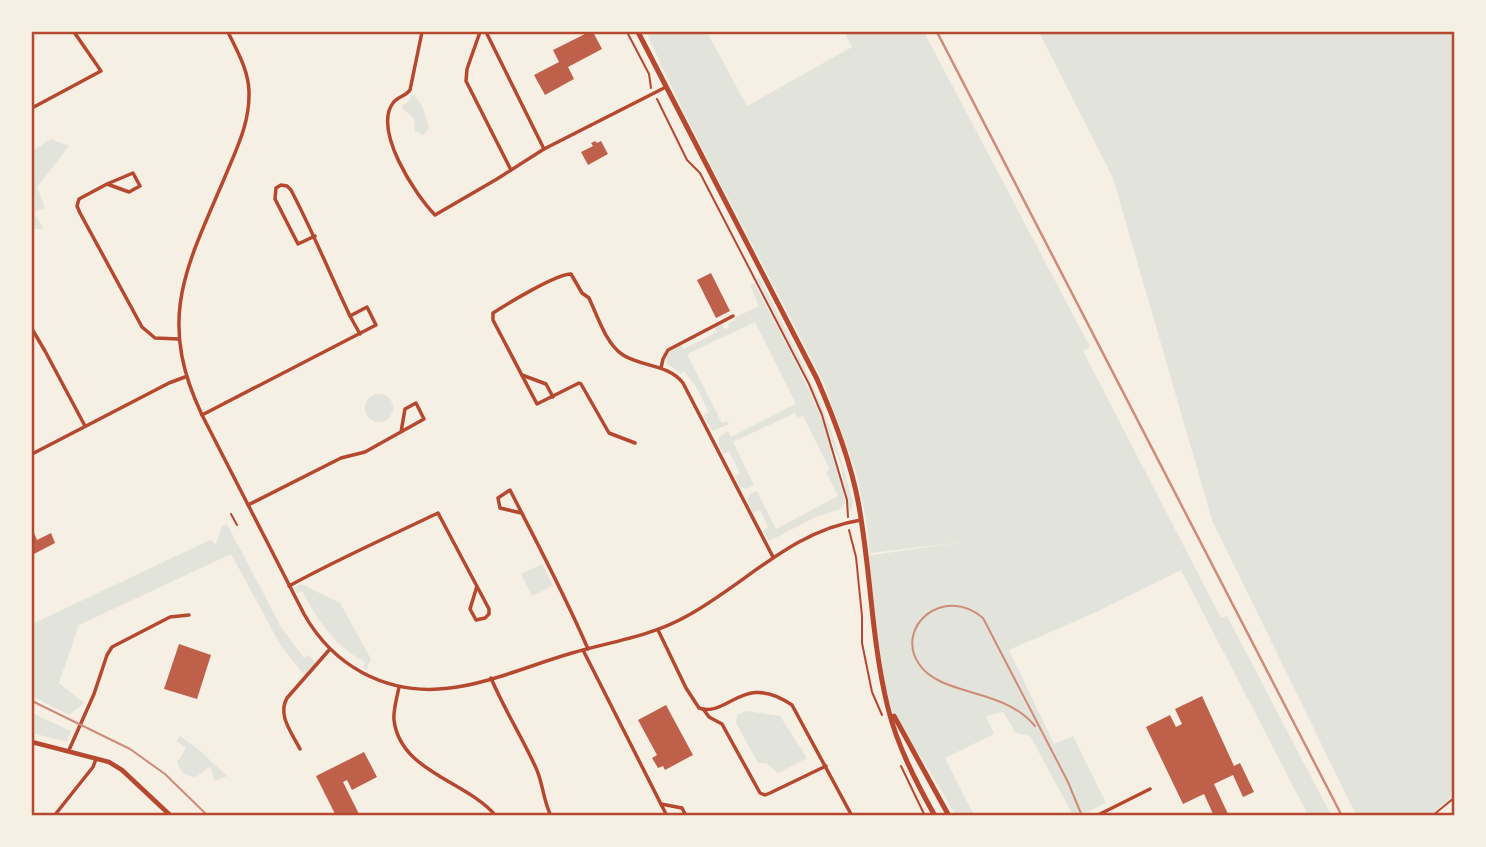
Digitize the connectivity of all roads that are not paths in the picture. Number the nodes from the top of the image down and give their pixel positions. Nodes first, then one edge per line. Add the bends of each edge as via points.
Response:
1 (74, 32) edge
2 (228, 32) edge
3 (422, 32) edge
4 (480, 32) edge
5 (486, 32) edge
6 (638, 32) edge
7 (666, 87) junction
8 (32, 108) edge
9 (544, 149) junction
10 (512, 171) junction
11 (107, 184) junction
12 (315, 236) junction
13 (350, 316) junction
14 (733, 316) dead end
15 (32, 329) edge
16 (359, 334) junction
17 (179, 339) junction
18 (661, 368) junction
19 (521, 374) junction
20 (185, 377) junction
21 (553, 397) junction
22 (202, 415) junction
23 (85, 426) junction
24 (401, 432) junction
25 (635, 443) dead end
26 (32, 454) edge
27 (248, 505) junction
28 (521, 513) junction
29 (231, 514) dead end
30 (862, 520) junction
31 (237, 525) dead end
32 (773, 557) junction
33 (289, 586) junction
34 (477, 586) junction
35 (189, 615) dead end
36 (658, 630) junction
37 (330, 649) junction
38 (585, 650) junction
39 (491, 678) junction
40 (885, 686) junction
41 (399, 687) junction
42 (704, 710) junction
43 (32, 742) edge
44 (300, 749) dead end
45 (69, 750) junction
46 (97, 757) junction
47 (826, 766) junction
48 (1150, 789) dead end
49 (661, 804) junction
50 (54, 816) edge
51 (171, 816) edge
52 (496, 816) edge
53 (551, 816) edge
54 (667, 816) edge
55 (686, 816) edge
56 (852, 816) edge
57 (935, 816) edge
58 (949, 816) edge
59 (1096, 816) edge

1 - 8 street via 101,71
2 - 17 street via 246,74 248,114 186,271
3 - 10 street via 410,90 394,102 387,117 392,145 420,200 435,215
4 - 10 street via 467,81
5 - 9 street
6 - 7 main road
7 - 9 street
7 - 30 main road via 825,397
9 - 10 street
11 - 11 street via 129,191 140,186 133,173
11 - 17 street via 79,199 80,213 142,327 155,338
12 - 12 street via 291,190 281,185 276,188 275,199 298,244
12 - 13 street
13 - 16 street
13 - 16 street via 367,307 376,325
14 - 18 street via 668,351
15 - 23 street
16 - 22 street
17 - 20 street
18 - 19 street via 618,351 589,298 574,277 566,274 493,313
18 - 32 street via 682,383
19 - 21 street via 546,384
19 - 21 street via 537,404
20 - 22 street
20 - 23 street
21 - 25 street via 582,384 609,433
22 - 27 street
23 - 26 street
24 - 24 street via 425,419 416,403 405,409
24 - 27 street
27 - 33 street
28 - 28 street via 500,508 498,498 510,490
28 - 38 street
29 - 31 lane
30 - 32 street via 811,534
30 - 40 main road
32 - 36 street via 703,607
33 - 34 street via 438,513
33 - 37 street via 307,621
34 - 34 street via 489,614 476,620 470,609
35 - 45 street via 170,617 112,647
36 - 38 street
36 - 42 street via 695,705
37 - 41 street via 360,671
37 - 44 street via 284,702 283,715
38 - 39 street
38 - 49 street
39 - 41 street via 447,690
39 - 53 street via 536,769
40 - 57 main road via 908,763
40 - 58 main road via 899,726
41 - 52 street via 394,716 405,747 434,774 458,786
42 - 47 street via 749,692 782,699 796,710
42 - 47 street via 722,724 760,793 770,793
43 - 45 street
45 - 46 street
46 - 50 street
46 - 51 street via 122,770
47 - 56 street
48 - 59 street
49 - 54 street
49 - 55 street via 682,808

